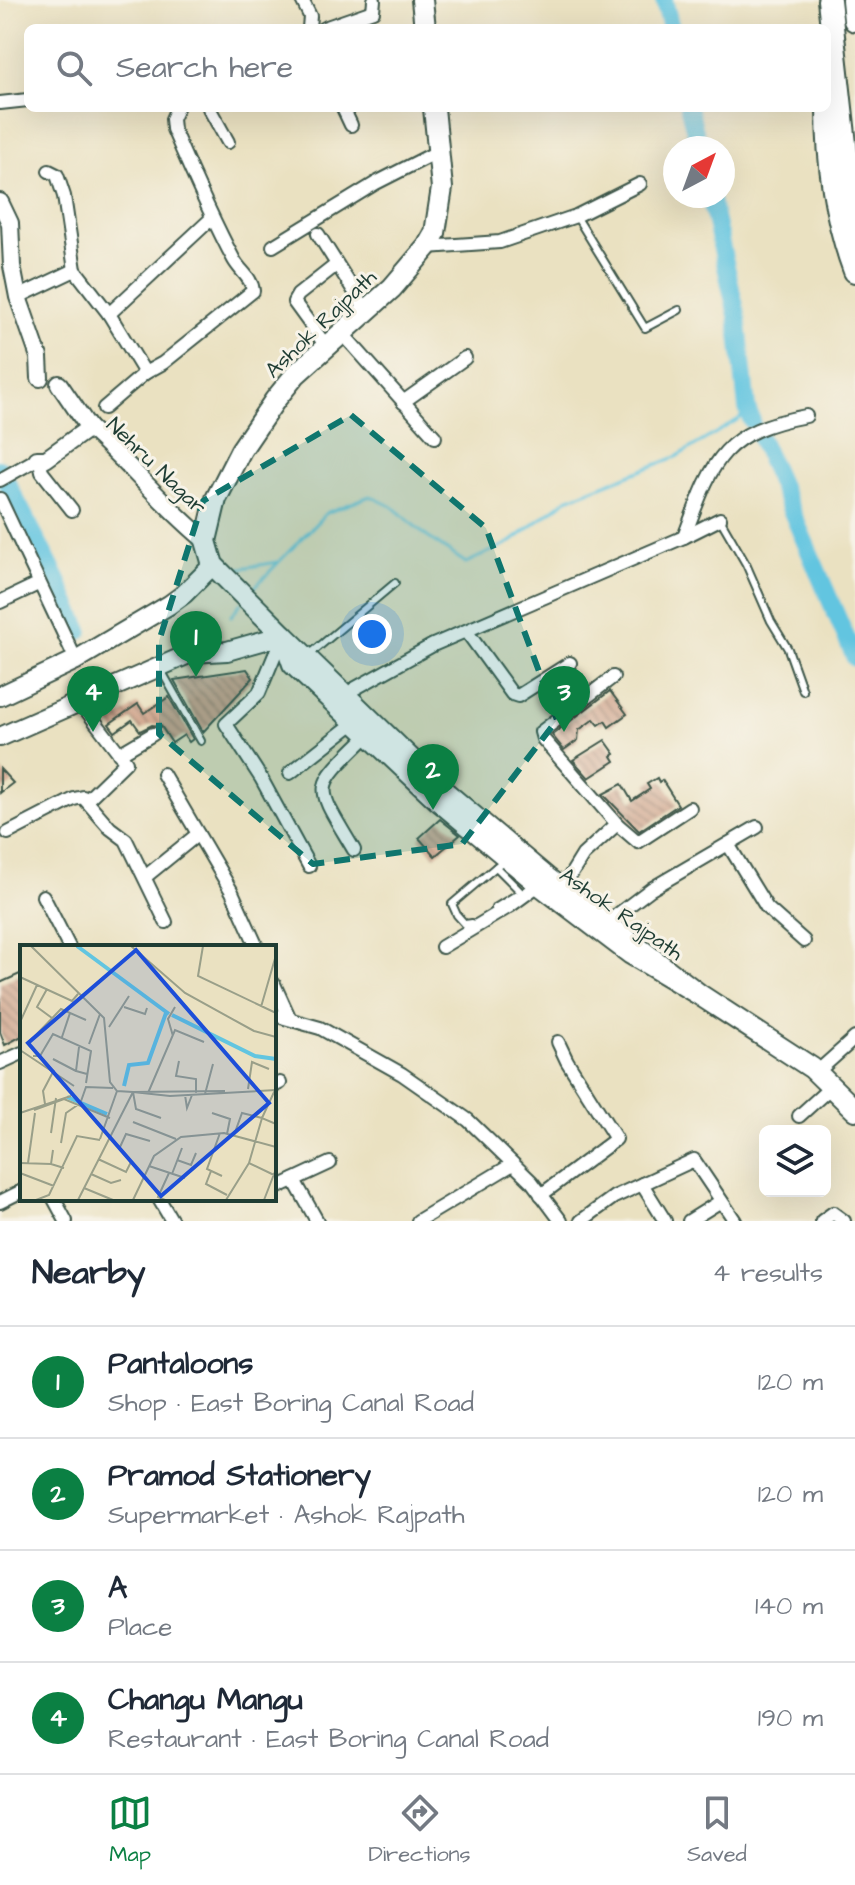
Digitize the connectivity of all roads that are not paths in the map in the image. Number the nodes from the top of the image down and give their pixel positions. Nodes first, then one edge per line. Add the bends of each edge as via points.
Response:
1 (302, 0) edge
2 (374, 0) edge
3 (422, 0) edge
4 (829, 0) edge
5 (853, 0) edge
6 (855, 20) edge
7 (309, 24) edge
8 (336, 24) edge
9 (425, 24) edge
10 (835, 54) junction
11 (831, 81) edge
12 (24, 100) edge
13 (0, 103) edge
14 (175, 112) edge
15 (211, 112) edge
16 (345, 112) edge
17 (434, 112) edge
18 (829, 112) edge
19 (351, 125) dead end
20 (228, 142) dead end
21 (439, 151) junction
22 (49, 171) dead end
23 (640, 184) dead end
24 (0, 202) edge
25 (576, 216) junction
26 (212, 218) junction
27 (5, 225) edge
28 (318, 234) dead end
29 (855, 234) edge
30 (273, 246) dead end
31 (427, 247) junction
32 (336, 265) junction
33 (75, 270) junction
34 (855, 271) edge
35 (18, 297) junction
36 (366, 310) junction
37 (679, 310) dead end
38 (109, 314) junction
39 (343, 334) junction
40 (326, 346) junction
41 (465, 358) dead end
42 (145, 373) junction
43 (40, 378) dead end
44 (59, 384) dead end
45 (403, 402) junction
46 (104, 408) dead end
47 (806, 416) dead end
48 (89, 428) junction
49 (435, 437) dead end
50 (38, 460) junction
51 (5, 477) edge
52 (0, 499) edge
53 (72, 510) dead end
54 (720, 519) joint
55 (684, 537) junction
56 (206, 541) junction
57 (213, 565) junction
58 (395, 583) dead end
59 (38, 584) junction
60 (0, 602) edge
61 (467, 632) junction
62 (283, 635) junction
63 (306, 658) junction
64 (76, 660) junction
65 (570, 663) dead end
66 (159, 667) junction
67 (613, 677) dead end
68 (803, 691) dead end
69 (0, 696) edge
70 (348, 698) junction
71 (80, 702) junction
72 (361, 728) junction
73 (153, 734) dead end
74 (0, 737) edge
75 (201, 741) dead end
76 (119, 754) junction
77 (290, 773) dead end
78 (163, 774) dead end
79 (87, 800) junction
80 (690, 808) dead end
81 (617, 824) junction
82 (757, 827) dead end
83 (8, 833) dead end
84 (198, 834) junction
85 (728, 844) junction
86 (354, 850) dead end
87 (502, 862) junction
88 (309, 866) dead end
89 (145, 877) junction
90 (541, 885) junction
91 (43, 896) dead end
92 (166, 922) dead end
93 (602, 926) junction
94 (804, 941) dead end
95 (68, 945) edge
96 (256, 945) edge
97 (442, 947) dead end
98 (276, 988) edge
99 (276, 1016) edge
100 (290, 1019) junction
101 (855, 1038) edge
102 (558, 1042) dead end
103 (20, 1054) edge
104 (0, 1063) edge
105 (824, 1080) junction
106 (855, 1110) edge
107 (799, 1116) dead end
108 (330, 1163) dead end
109 (513, 1164) junction
110 (294, 1180) junction
111 (642, 1184) junction
112 (276, 1188) edge
113 (20, 1192) edge
114 (541, 1195) junction
115 (1, 1198) edge
116 (55, 1201) edge
117 (160, 1201) edge
118 (721, 1201) junction
119 (66, 1221) edge
120 (172, 1221) edge
121 (317, 1221) edge
122 (418, 1221) edge
123 (561, 1221) edge
124 (581, 1221) edge
125 (665, 1221) edge
126 (689, 1221) edge
127 (735, 1221) edge
128 (822, 1221) edge
129 (844, 1221) edge

1 - 7 street
2 - 8 street via 373,11
3 - 9 main road
4 - 10 highway
5 - 6 highway
10 - 11 highway
10 - 29 highway
12 - 13 street
14 - 26 street via 173,129
15 - 20 street
16 - 19 street
17 - 21 main road, Ashok Rajpath
18 - 34 highway via 832,184
21 - 30 street
21 - 31 main road, Ashok Rajpath via 439,215
22 - 33 street via 57,175 64,196
23 - 25 street
24 - 27 street
25 - 31 street via 500,242
25 - 37 lane via 645,328
26 - 38 street
26 - 42 street via 253,291
27 - 35 street
28 - 32 street
31 - 36 main road, Ashok Rajpath
32 - 36 street
32 - 40 street via 294,302
33 - 35 street
33 - 38 street
35 - 43 street via 39,357
36 - 39 main road, Ashok Rajpath
38 - 42 street
39 - 40 main road, Ashok Rajpath
39 - 45 street
40 - 56 main road, Ashok Rajpath via 296,374 241,450 216,499
41 - 45 street
42 - 46 street
44 - 48 street
45 - 49 street
47 - 55 street via 773,422 732,443 701,491
48 - 50 street, Nehru Nagar
48 - 56 street, Nehru Nagar
50 - 51 street
50 - 53 street
52 - 59 street
54 - 55 street
54 - 68 lane via 788,649
55 - 61 street
56 - 57 main road, Ashok Rajpath
57 - 62 main road, Ashok Rajpath
57 - 64 main road via 176,600
58 - 63 lane
59 - 60 street
59 - 64 street
61 - 65 street via 518,696
61 - 70 street via 433,645 354,689
62 - 63 main road, Ashok Rajpath
62 - 66 main road via 227,651 191,653
62 - 72 main road, Ashok Rajpath via 293,664
62 - 88 street via 259,693 226,724
63 - 70 main road, Ashok Rajpath
64 - 69 main road
66 - 71 main road
66 - 75 lane
67 - 81 street via 541,732
70 - 90 main road, Ashok Rajpath
71 - 74 main road
71 - 76 street
72 - 77 street
72 - 86 street via 324,783 325,798
72 - 87 main road, Ashok Rajpath
73 - 76 street
76 - 79 street via 126,762
78 - 84 street
79 - 83 street via 74,799
79 - 89 street via 126,840
80 - 81 street via 638,842
81 - 90 street
82 - 85 street
84 - 89 street
84 - 96 street
85 - 93 street via 651,889
85 - 94 street via 767,908
87 - 90 main road, Ashok Rajpath
87 - 90 lane via 454,900 462,921 471,924
89 - 92 street
90 - 93 main road, Ashok Rajpath
90 - 97 street
91 - 95 street
93 - 105 main road, Ashok Rajpath via 631,954
98 - 100 street
99 - 100 street
100 - 109 street via 320,1028 402,1074 468,1120
101 - 105 street
102 - 114 street via 616,1139
103 - 104 street
105 - 106 main road, Ashok Rajpath
105 - 107 street
108 - 110 street
109 - 114 street
109 - 122 street
110 - 112 street
110 - 121 street
111 - 118 street via 694,1160
111 - 124 street
111 - 125 street
113 - 115 street
114 - 123 street
116 - 119 street
117 - 120 street
118 - 126 street
118 - 127 street
128 - 129 street via 833,1213

